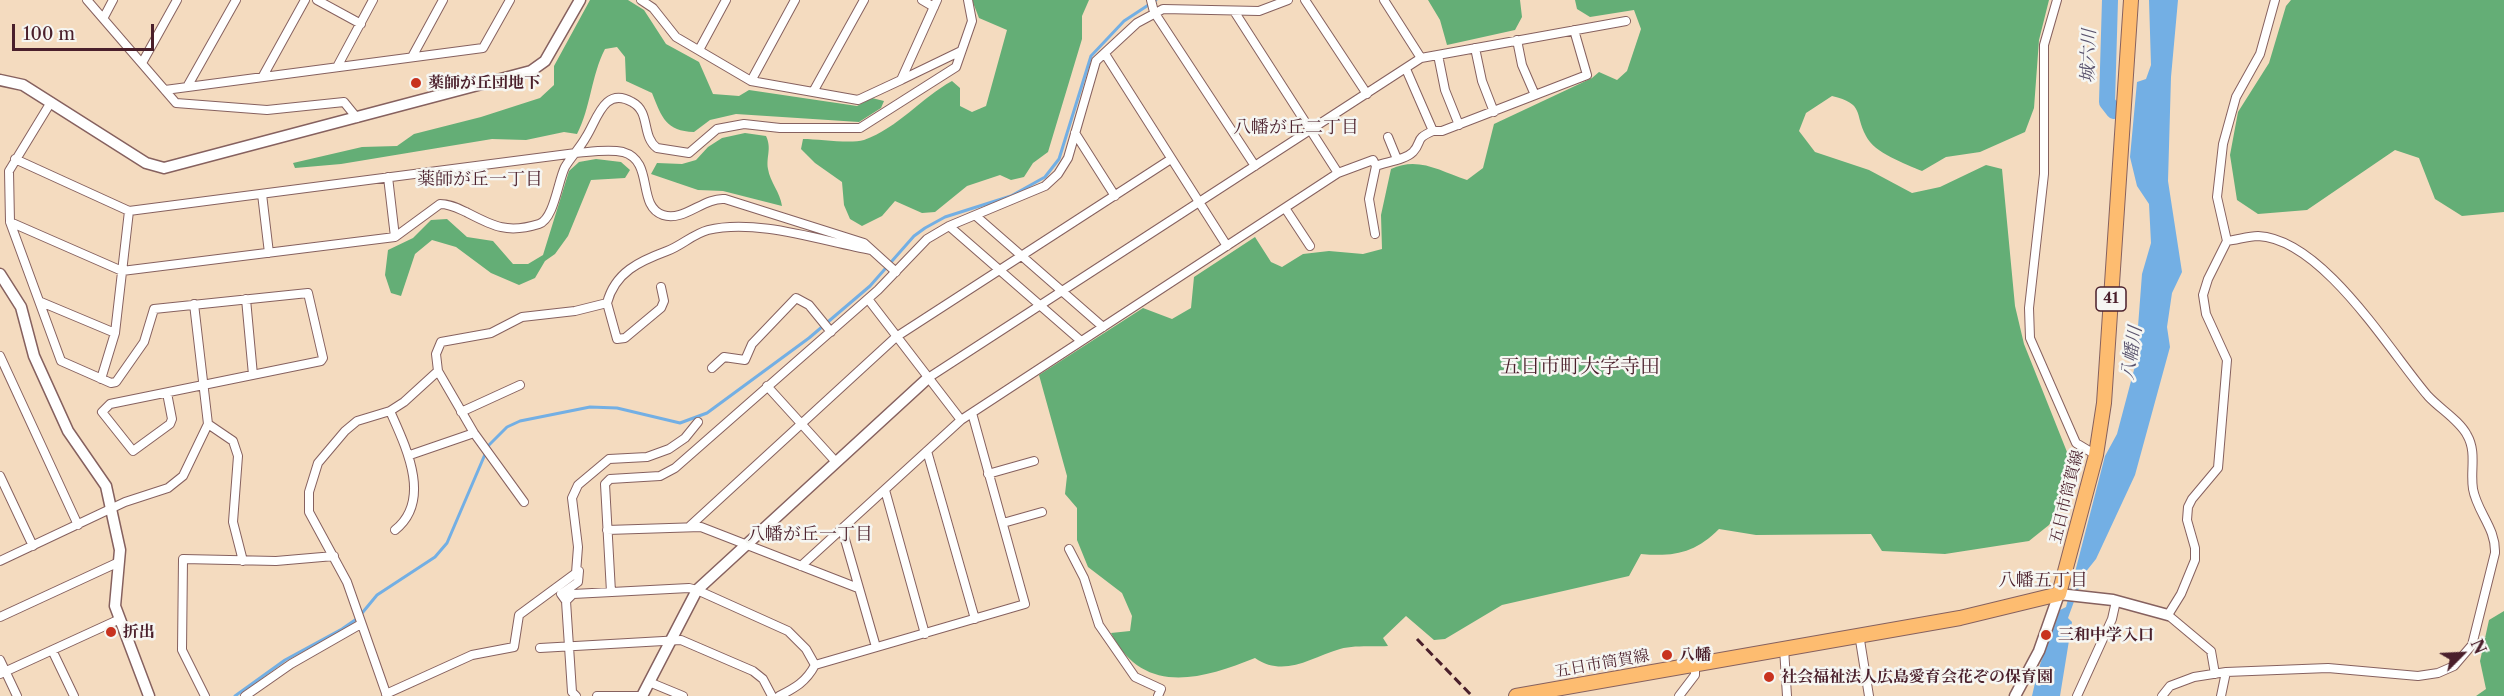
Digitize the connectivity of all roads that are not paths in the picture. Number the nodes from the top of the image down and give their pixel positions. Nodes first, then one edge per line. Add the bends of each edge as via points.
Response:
1 (87, 0) edge
2 (113, 0) edge
3 (177, 0) edge
4 (236, 0) edge
5 (305, 0) edge
6 (317, 0) edge
7 (373, 0) edge
8 (442, 0) edge
9 (510, 0) edge
10 (580, 0) edge
11 (641, 0) edge
12 (726, 0) edge
13 (795, 0) edge
14 (864, 0) edge
15 (922, 0) edge
16 (968, 0) edge
17 (1151, 0) edge
18 (1288, 0) edge
19 (1305, 0) edge
20 (1384, 0) edge
21 (2056, 0) edge
22 (2131, 0) edge
23 (2275, 0) edge
24 (936, 3) edge
25 (656, 4) edge
26 (1234, 11) junction
27 (1154, 12) junction
28 (104, 17) junction
29 (1626, 21) dead end
30 (360, 24) junction
31 (1574, 30) junction
32 (1517, 40) junction
33 (1475, 48) junction
34 (699, 50) junction
35 (961, 51) junction
36 (1105, 54) junction
37 (1438, 55) junction
38 (412, 57) junction
39 (1421, 58) junction
40 (142, 63) junction
41 (337, 67) junction
42 (1406, 69) junction
43 (263, 76) junction
44 (0, 80) edge
45 (901, 80) junction
46 (751, 81) junction
47 (187, 87) junction
48 (165, 90) junction
49 (813, 92) junction
50 (1367, 94) junction
51 (1534, 95) junction
52 (51, 102) junction
53 (1494, 112) junction
54 (357, 118) junction
55 (1459, 125) junction
56 (1311, 130) junction
57 (1433, 131) junction
58 (1075, 133) junction
59 (1388, 137) dead end
60 (576, 153) junction
61 (15, 159) junction
62 (1171, 159) junction
63 (1397, 159) junction
64 (1255, 166) junction
65 (1376, 166) junction
66 (1338, 173) junction
67 (388, 177) junction
68 (262, 194) junction
69 (1115, 196) junction
70 (1200, 202) junction
71 (1285, 208) junction
72 (129, 211) junction
73 (976, 216) junction
74 (10, 222) junction
75 (949, 226) junction
76 (1375, 234) dead end
77 (395, 237) junction
78 (2227, 242) junction
79 (1227, 246) junction
80 (1310, 246) dead end
81 (872, 250) junction
82 (269, 254) junction
83 (1021, 256) junction
84 (894, 270) junction
85 (122, 271) junction
86 (1001, 271) junction
87 (0, 274) edge
88 (661, 286) dead end
89 (1063, 292) junction
90 (246, 299) junction
91 (868, 299) junction
92 (41, 302) junction
93 (607, 303) junction
94 (194, 304) junction
95 (1040, 306) junction
96 (1103, 327) junction
97 (829, 330) junction
98 (115, 333) junction
99 (896, 337) junction
100 (1081, 341) junction
101 (0, 356) edge
102 (712, 368) dead end
103 (438, 371) junction
104 (253, 375) junction
105 (928, 378) junction
106 (101, 379) junction
107 (204, 385) junction
108 (520, 385) dead end
109 (767, 386) junction
110 (167, 393) junction
111 (390, 411) junction
112 (461, 412) junction
113 (972, 413) junction
114 (961, 420) junction
115 (698, 422) dead end
116 (208, 424) junction
117 (800, 424) junction
118 (474, 433) junction
119 (927, 451) junction
120 (410, 455) junction
121 (2096, 455) junction
122 (1034, 461) dead end
123 (836, 462) junction
124 (988, 474) junction
125 (0, 476) edge
126 (885, 490) junction
127 (524, 502) dead end
128 (112, 509) junction
129 (1042, 512) dead end
130 (1003, 523) junction
131 (78, 525) junction
132 (690, 526) junction
133 (842, 529) junction
134 (395, 530) dead end
135 (607, 530) junction
136 (748, 543) junction
137 (33, 546) junction
138 (1069, 549) dead end
139 (334, 556) junction
140 (0, 561) edge
141 (243, 561) junction
142 (118, 562) junction
143 (801, 566) junction
144 (577, 569) junction
145 (858, 588) junction
146 (697, 590) junction
147 (611, 592) junction
148 (2062, 594) junction
149 (2114, 600) junction
150 (566, 601) junction
151 (2168, 615) junction
152 (0, 617) edge
153 (120, 619) junction
154 (360, 619) junction
155 (975, 619) junction
156 (925, 634) junction
157 (1859, 634) junction
158 (670, 641) junction
159 (570, 647) junction
160 (876, 647) junction
161 (540, 648) dead end
162 (1784, 648) junction
163 (52, 650) junction
164 (0, 660) edge
165 (1695, 664) junction
166 (815, 665) junction
167 (2226, 672) junction
168 (3, 673) edge
169 (2215, 674) junction
170 (649, 682) junction
171 (387, 695) edge
172 (17, 696) edge
173 (74, 696) edge
174 (149, 696) edge
175 (205, 696) edge
176 (245, 696) edge
177 (576, 696) edge
178 (597, 696) edge
179 (642, 696) edge
180 (683, 696) edge
181 (772, 696) edge
182 (779, 696) edge
183 (1158, 696) edge
184 (1516, 696) edge
185 (1679, 696) edge
186 (1787, 696) edge
187 (1869, 696) edge
188 (2015, 696) edge
189 (2077, 696) edge
190 (2162, 696) edge
191 (2221, 696) edge

1 - 28 street
2 - 28 street
3 - 40 street
4 - 47 street
5 - 43 street
6 - 30 street
7 - 30 street
8 - 38 street
9 - 38 street via 483,48
10 - 54 street via 545,61 531,71
11 - 25 street
12 - 34 street
13 - 46 street
14 - 49 street
15 - 24 street
16 - 35 street via 972,21
17 - 27 street
18 - 26 street via 1259,11
19 - 50 street
20 - 39 street
21 - 121 street via 2044,45 2044,174 2029,308 2030,338 2076,443
22 - 121 main road, 五日市筒賀線 / 41 via 2104,403
23 - 78 street via 2260,54 2236,97 2223,144 2217,197
24 - 45 street
25 - 34 street via 672,34
26 - 27 street
26 - 56 street
27 - 36 street
27 - 64 street
28 - 40 street
29 - 31 street
30 - 41 street
31 - 32 street
31 - 51 street via 1587,75
32 - 33 street
32 - 51 street
33 - 37 street
33 - 53 street
34 - 46 street
35 - 45 street
35 - 60 street via 956,67 860,128 744,124 717,129 694,151 661,150 654,146 642,110 630,101 616,98 603,105
36 - 58 street via 1096,61
36 - 62 street
37 - 39 street
37 - 55 street via 1445,90
38 - 41 street
39 - 42 street
40 - 48 street
41 - 43 street
42 - 50 street
42 - 57 street
43 - 47 street
44 - 52 street via 23,85
45 - 49 street via 858,100
46 - 49 street
47 - 48 street
48 - 54 street via 176,103 235,108 267,110 344,102
50 - 56 street
51 - 53 street
52 - 54 street via 146,163 164,168
52 - 61 street
53 - 55 street
55 - 57 street
56 - 64 street
56 - 66 street
57 - 63 street via 1419,138 1412,153
58 - 69 street
58 - 73 street via 1064,167 1052,181
59 - 63 street
60 - 67 street
60 - 77 street via 565,168 548,216 542,222 501,230 450,205 440,204
60 - 81 street via 619,151 631,155 642,170 652,206 662,215 676,216 711,200 725,199 864,243
61 - 72 street
61 - 74 street via 9,171
62 - 69 street
62 - 70 street
63 - 65 street
64 - 70 street
65 - 66 street via 1373,160
65 - 76 street via 1369,198
66 - 71 street
67 - 68 street
67 - 77 street
68 - 72 street
68 - 82 street
69 - 83 street
70 - 79 street
70 - 89 street
71 - 79 street
71 - 80 street
72 - 85 street
73 - 75 street
73 - 83 street
74 - 85 street
74 - 92 street
75 - 84 street via 927,239
75 - 86 street
77 - 82 street
78 - 151 street via 2203,295 2206,314 2227,360 2218,468 2188,507 2195,560
78 - 167 street via 2257,236 2269,238 2313,262 2379,332 2429,397 2467,434 2473,450 2473,491 2495,538 2495,553 2472,645 2454,666 2418,676 2328,668
79 - 96 street
81 - 84 street
81 - 93 street via 732,225 705,231 633,265 622,275
82 - 85 street
83 - 86 street
83 - 89 street
84 - 91 street
85 - 98 street
86 - 95 street
86 - 99 street
87 - 128 street via 21,307 34,356 68,431 106,486
88 - 93 street via 662,308 621,339 614,335
89 - 95 street
89 - 96 street
90 - 94 street
90 - 104 street
90 - 104 street via 308,293 323,358
91 - 97 street
91 - 99 street
92 - 98 street
92 - 106 street via 60,361
93 - 103 street via 575,311 522,316 491,333 441,342 436,354
94 - 106 street via 154,309 144,342 120,380 111,383
94 - 107 street
95 - 100 street
95 - 105 street
96 - 100 street
97 - 102 street via 809,305 796,298 752,344 745,360 724,357
97 - 109 street
98 - 106 street
99 - 105 street
99 - 117 street
100 - 113 street
101 - 131 street
103 - 111 street via 416,394
103 - 112 street
104 - 107 street
105 - 114 street
105 - 123 street
107 - 110 street
107 - 116 street
108 - 112 street
109 - 117 street
109 - 135 street via 666,474 610,479 605,484
110 - 110 street via 170,424 133,451 102,412 110,404
111 - 120 street
111 - 139 street via 357,421 324,453 315,469 308,507
112 - 118 street
113 - 114 street
113 - 124 street
114 - 119 street
115 - 144 street via 669,449 647,457 609,459 578,484 572,498
116 - 128 street via 189,468 177,483
116 - 141 street via 233,441 238,456 233,522
117 - 123 street
117 - 132 street
118 - 120 street
118 - 127 street
119 - 126 street
119 - 155 street
120 - 134 street via 411,504 406,520
121 - 148 main road, 五日市筒賀線 / 41
122 - 124 street
123 - 136 street
124 - 130 street
125 - 137 street
126 - 133 street
126 - 156 street
128 - 131 street
128 - 142 street via 118,531
129 - 130 street
130 - 155 street via 1025,604
131 - 137 street
132 - 135 street
132 - 136 street
133 - 143 street
133 - 145 street
135 - 147 street
136 - 143 street
136 - 146 street
137 - 140 street
138 - 183 street via 1100,625 1135,677 1161,689
139 - 141 street
139 - 154 street
141 - 175 street via 183,559 182,650
142 - 152 street
142 - 153 street via 115,606
143 - 145 street
144 - 150 street via 578,582 561,594
144 - 171 street via 575,576 519,615 514,647 472,655
145 - 160 street
146 - 147 street
146 - 158 street
146 - 166 street via 788,631
147 - 150 street via 573,594
148 - 149 street
148 - 157 main road, 五日市筒賀線 via 1960,618
148 - 188 street
149 - 151 street
149 - 189 street via 2112,619
150 - 159 street
151 - 169 street via 2211,651
153 - 163 street
153 - 174 street
154 - 171 street
154 - 176 street
155 - 156 street
156 - 160 street
157 - 162 main road, 五日市筒賀線
157 - 187 street
158 - 159 street
158 - 170 street
158 - 181 street via 681,640 753,671 763,679
159 - 161 street
159 - 177 street
160 - 166 street
162 - 165 main road, 五日市筒賀線
162 - 186 street
163 - 168 street
163 - 173 street
164 - 168 street
165 - 184 main road, 五日市筒賀線
165 - 185 street via 1695,675
166 - 182 street via 802,683
167 - 169 street
167 - 191 street
168 - 172 street
169 - 190 street via 2194,676 2170,686
170 - 179 street
170 - 180 street
178 - 179 street

